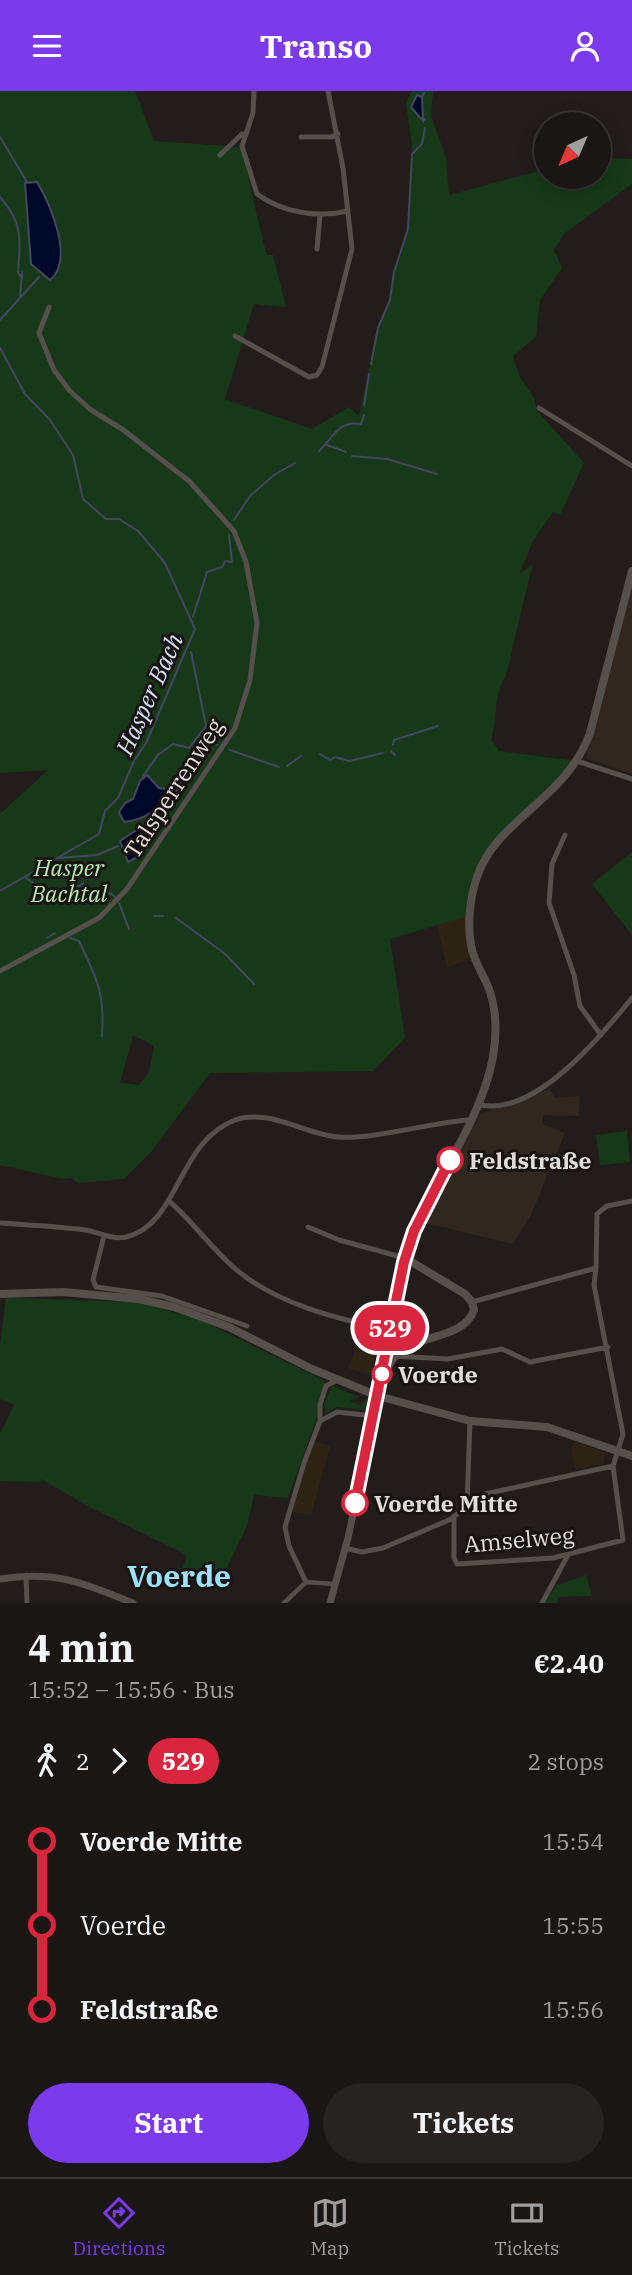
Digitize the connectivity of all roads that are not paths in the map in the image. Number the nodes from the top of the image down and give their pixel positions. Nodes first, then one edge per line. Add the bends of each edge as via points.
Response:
1 (254, 91) edge
2 (328, 91) edge
3 (245, 131) junction
4 (338, 134) junction
5 (300, 137) dead end
6 (220, 155) dead end
7 (348, 211) junction
8 (320, 215) junction
9 (317, 249) dead end
10 (49, 307) dead end
11 (235, 336) dead end
12 (539, 408) dead end
13 (632, 466) edge
14 (632, 571) edge
15 (577, 761) junction
16 (632, 779) edge
17 (565, 835) dead end
18 (0, 971) edge
19 (632, 998) edge
20 (601, 1035) junction
21 (477, 1104) junction
22 (470, 1120) junction
23 (632, 1201) edge
24 (170, 1202) junction
25 (0, 1223) edge
26 (309, 1227) dead end
27 (104, 1236) junction
28 (405, 1258) junction
29 (596, 1268) junction
30 (424, 1271) junction
31 (402, 1272) junction
32 (0, 1294) edge
33 (472, 1302) junction
34 (247, 1327) dead end
35 (390, 1330) junction
36 (608, 1347) junction
37 (386, 1350) junction
38 (394, 1356) junction
39 (337, 1380) junction
40 (381, 1382) junction
41 (377, 1396) junction
42 (374, 1416) junction
43 (320, 1421) junction
44 (470, 1421) junction
45 (623, 1434) junction
46 (632, 1437) edge
47 (619, 1451) junction
48 (632, 1456) edge
49 (613, 1466) junction
50 (467, 1505) junction
51 (454, 1516) junction
52 (345, 1548) junction
53 (568, 1555) junction
54 (26, 1575) junction
55 (0, 1579) edge
56 (306, 1582) junction
57 (336, 1584) junction
58 (27, 1603) edge
59 (133, 1603) edge
60 (284, 1603) edge
61 (330, 1603) edge
62 (542, 1603) edge

1 - 3 street via 253,113
2 - 4 street
3 - 6 street
3 - 8 street via 247,168 257,194
4 - 5 street
4 - 7 street
7 - 8 street
7 - 11 street via 350,264 318,373 303,375
8 - 9 street
10 - 18 street, Talsperrenweg via 38,333 62,381 84,405 189,481 234,531 247,562 257,623 250,680 235,728 127,889 99,918
12 - 13 street
14 - 15 main road via 590,733
15 - 16 street
15 - 21 main road via 563,782 499,840 475,882 471,945 492,996 495,1019 494,1049
17 - 20 street via 552,864 549,903 580,1006
19 - 20 street
20 - 21 street via 568,1069 540,1089 507,1103
21 - 22 main road
22 - 24 street via 345,1138 260,1118 238,1119 219,1129 187,1164
22 - 28 main road
23 - 29 street via 607,1206 597,1214
24 - 27 street via 133,1235
24 - 35 street via 251,1280 338,1319
25 - 27 street via 86,1230
26 - 28 street
27 - 34 street via 93,1280 96,1287 162,1296
28 - 30 main road
28 - 31 main road
29 - 33 street
29 - 36 street via 594,1285
30 - 31 main road via 409,1267
30 - 33 main road
31 - 35 main road
32 - 39 main road via 63,1292 174,1307 229,1327
33 - 38 main road via 472,1315 464,1325
35 - 37 main road
36 - 38 street via 530,1362 502,1349 448,1359
36 - 45 street
37 - 38 main road
37 - 40 main road
38 - 40 main road
39 - 41 main road
39 - 43 street via 326,1386
40 - 41 main road
41 - 42 street
41 - 44 main road
42 - 43 street via 337,1412
42 - 52 street
43 - 56 street via 286,1522 289,1546
44 - 47 main road via 547,1427
44 - 50 street
45 - 46 street
45 - 47 street, Amselweg
47 - 48 main road
47 - 49 street, Amselweg
49 - 50 street via 485,1494
49 - 53 street, Amselweg via 623,1540
50 - 51 street
51 - 52 street via 383,1548 362,1552
51 - 53 street, Amselweg via 457,1564
52 - 57 street
53 - 62 street
54 - 55 street
54 - 58 street
54 - 59 street via 66,1578
56 - 57 street
56 - 60 street
57 - 61 street

